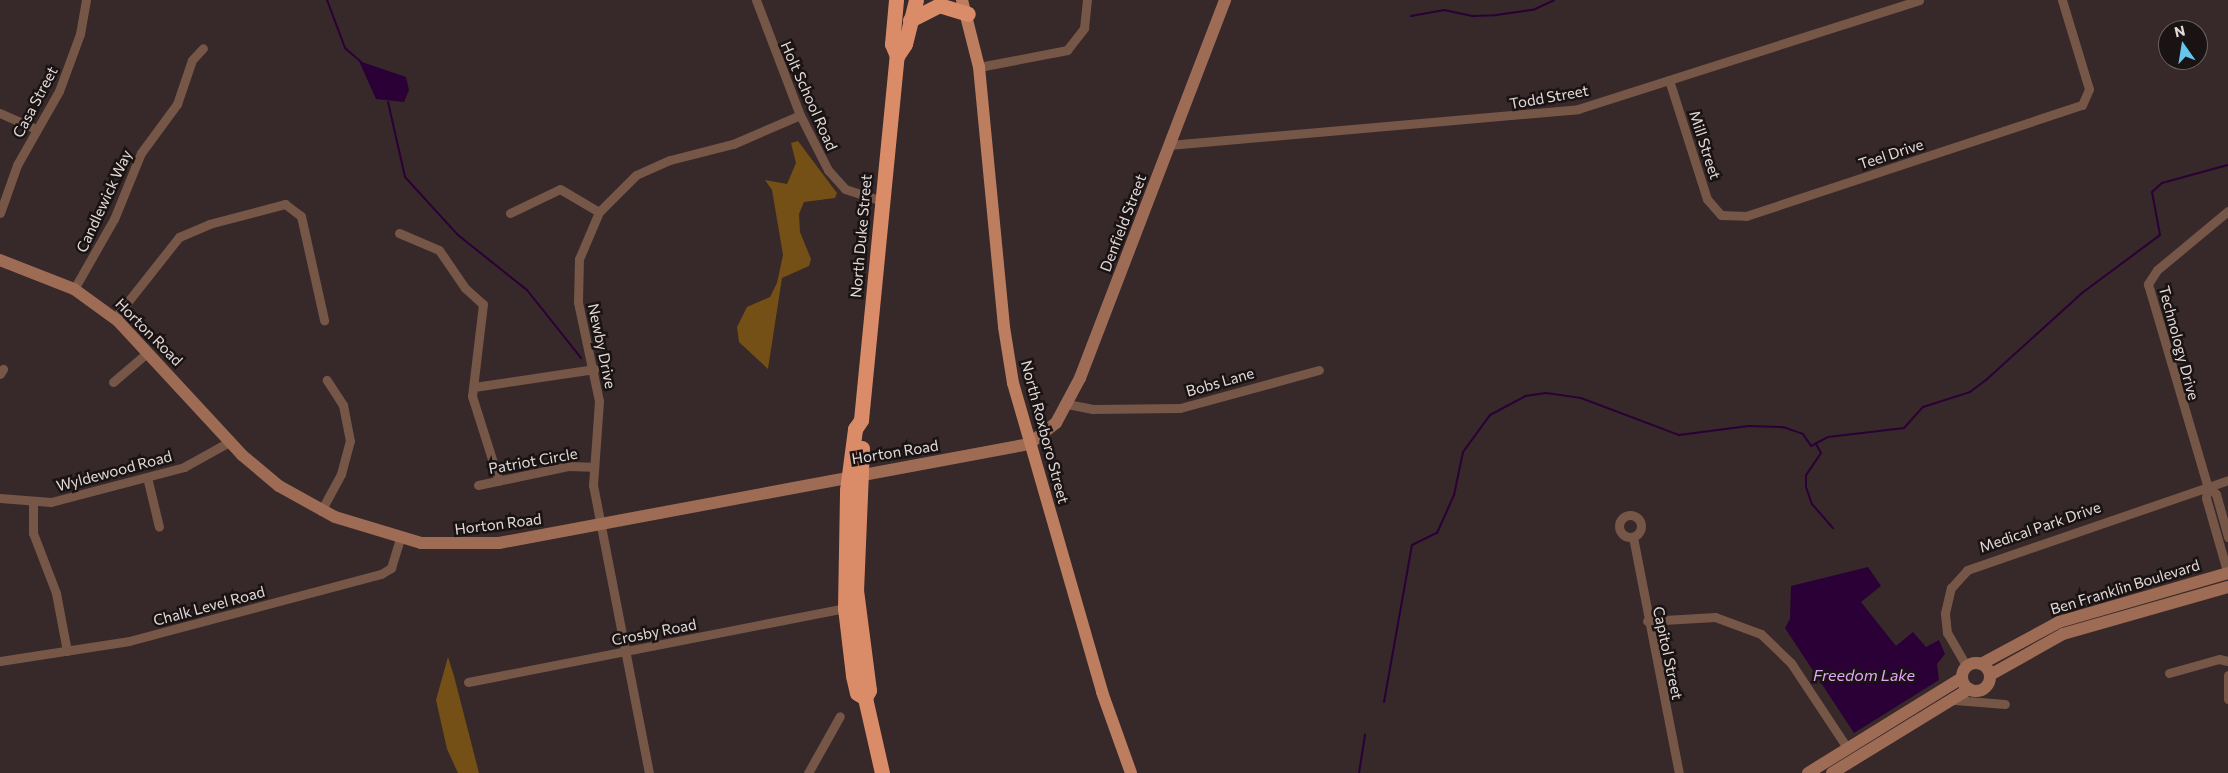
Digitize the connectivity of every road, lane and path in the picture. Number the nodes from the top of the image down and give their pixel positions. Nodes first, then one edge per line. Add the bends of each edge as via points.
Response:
1 (86, 0) edge
2 (756, 0) edge
3 (896, 0) edge
4 (916, 0) edge
5 (1087, 0) edge
6 (1225, 0) edge
7 (1919, 0) edge
8 (2062, 0) edge
9 (965, 7) edge
10 (910, 20) junction
11 (203, 48) dead end
12 (897, 56) junction
13 (980, 67) junction
14 (1669, 80) junction
15 (0, 113) edge
16 (800, 114) junction
17 (36, 129) junction
18 (1170, 146) junction
19 (882, 200) junction
20 (2228, 211) edge
21 (599, 212) junction
22 (0, 213) edge
23 (510, 213) dead end
24 (1721, 215) joint
25 (399, 233) dead end
26 (0, 260) edge
27 (74, 289) junction
28 (115, 318) junction
29 (324, 320) dead end
30 (148, 352) junction
31 (595, 369) junction
32 (1319, 370) dead end
33 (327, 380) dead end
34 (113, 382) dead end
35 (474, 386) junction
36 (1067, 404) junction
37 (229, 442) junction
38 (1030, 444) junction
39 (592, 467) junction
40 (854, 475) junction
41 (147, 477) junction
42 (2228, 480) edge
43 (499, 481) junction
44 (478, 485) dead end
45 (2207, 485) junction
46 (0, 498) edge
47 (33, 503) junction
48 (321, 511) junction
49 (600, 524) junction
50 (159, 527) dead end
51 (1633, 537) dead end
52 (2228, 537) edge
53 (400, 539) junction
54 (2228, 573) edge
55 (2228, 587) edge
56 (846, 608) junction
57 (1647, 621) junction
58 (67, 651) junction
59 (625, 652) junction
60 (0, 661) edge
61 (2228, 661) edge
62 (1981, 664) junction
63 (2169, 673) dead end
64 (2228, 674) edge
65 (1990, 675) junction
66 (1966, 678) junction
67 (468, 682) dead end
68 (865, 698) junction
69 (2228, 699) edge
70 (2005, 704) dead end
71 (1936, 707) junction
72 (840, 716) dead end
73 (1848, 749) junction
74 (649, 773) edge
75 (808, 773) edge
76 (882, 773) edge
77 (1131, 773) edge
78 (1679, 773) edge
79 (1808, 773) edge
80 (1832, 773) edge

1 - 17 street, Casa Street via 74,52
2 - 16 street, Holt School Road
3 - 12 highway, North Duke Street via 892,44
4 - 10 highway, North Duke Street
5 - 13 street via 1084,28 1067,50
6 - 18 street, Denfield Street
7 - 14 street, Todd Street
8 - 24 street, Teel Drive via 2089,89 2082,105 1746,216
9 - 10 highway via 939,5
9 - 13 main road, North Roxboro Street
10 - 12 highway, North Duke Street
11 - 27 street, Candlewick Way via 192,60 177,104 141,153 114,218
12 - 19 highway, North Duke Street
13 - 38 main road, North Roxboro Street via 1004,327
14 - 18 street, Todd Street via 1578,109 1549,113
14 - 24 street, Mill Street via 1708,199
15 - 17 street
16 - 19 street, Holt School Road via 840,185
16 - 21 street, Newby Drive via 733,144 650,168 614,193
17 - 22 street, Casa Street
18 - 36 street, Denfield Street
19 - 40 highway, North Duke Street via 861,420 855,429
20 - 45 street, Technology Drive via 2148,282
21 - 23 street via 560,190
21 - 31 street, Newby Drive via 583,245 577,279 580,314
25 - 35 street via 439,250 483,304
26 - 27 street, Horton Road
27 - 28 street, Horton Road
28 - 29 street via 179,237 210,224 285,204 301,216
28 - 30 street, Horton Road
30 - 34 street
30 - 37 street, Horton Road
31 - 35 street
31 - 39 street, Newby Drive via 599,401
32 - 36 street, Bobs Lane via 1180,408 1092,409
33 - 48 street via 344,406 350,441 340,474
35 - 43 street via 473,401
36 - 38 street, Denfield Street via 1052,428
37 - 41 street, Wyldewood Road via 203,460
37 - 48 street, Horton Road via 279,486
38 - 40 street, Horton Road
38 - 77 main road, North Roxboro Street via 1102,692
39 - 43 street, Patriot Circle via 568,466
39 - 49 street, Newby Drive
40 - 49 street, Horton Road
40 - 56 highway, North Duke Street
40 - 68 highway, North Duke Street via 856,590 869,690
41 - 47 street, Wyldewood Road
41 - 50 street
42 - 45 street, Medical Park Drive
43 - 44 street, Patriot Circle
45 - 52 street, Technology Drive via 2216,494
45 - 54 street, Technology Drive via 2206,498
45 - 66 street, Medical Park Drive via 1967,570 1951,588 1945,612 1947,633
46 - 47 street, Wyldewood Road
47 - 58 street via 33,533 56,593
48 - 53 street, Horton Road
49 - 53 street, Horton Road via 478,545
49 - 59 street, Newby Drive
51 - 57 street, Capitol Street
53 - 58 street, Chalk Level Road via 391,568 381,574 129,641
54 - 62 street, Ben Franklin Boulevard via 2059,622
55 - 65 street, Ben Franklin Boulevard via 2063,634
56 - 59 street, Crosby Road
56 - 68 highway, North Duke Street via 855,684
57 - 73 street via 1715,617 1761,634 1791,663
57 - 78 street, Capitol Street
58 - 60 street, Chalk Level Road
59 - 67 street, Crosby Road
59 - 74 street, Newby Drive
61 - 63 street via 2219,659
62 - 65 street
62 - 66 street, Ben Franklin Boulevard
64 - 69 street
65 - 66 street, Ben Franklin Boulevard via 1985,687
66 - 71 street
66 - 73 street
68 - 76 highway, North Duke Street
70 - 71 street via 1963,698
71 - 80 street
72 - 75 street
73 - 79 street

